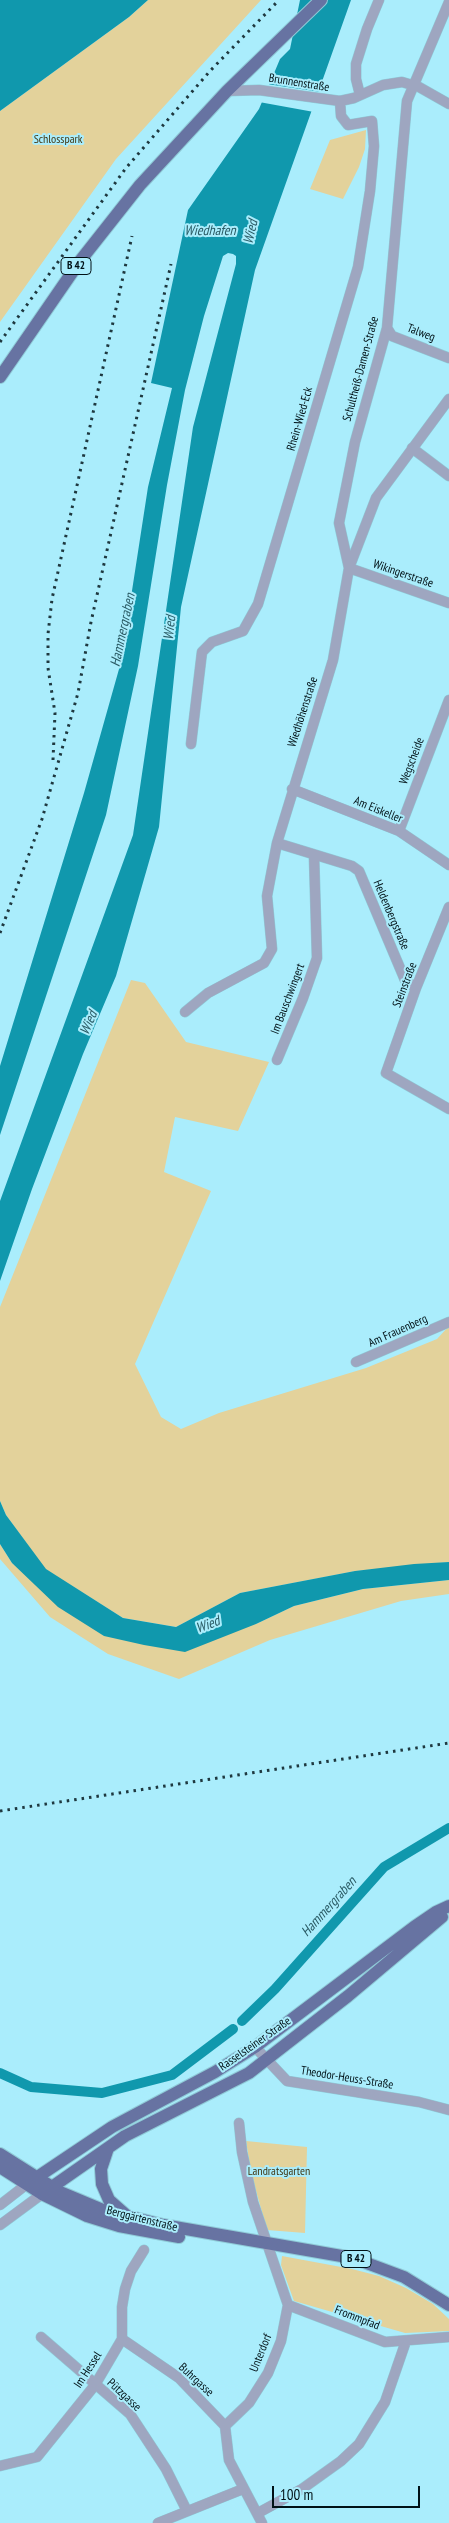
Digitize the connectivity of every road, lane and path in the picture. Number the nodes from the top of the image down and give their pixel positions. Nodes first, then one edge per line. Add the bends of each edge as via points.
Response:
1 (321, 0) edge
2 (379, 0) edge
3 (449, 2) edge
4 (414, 84) junction
5 (227, 91) junction
6 (360, 95) junction
7 (340, 101) junction
8 (449, 104) edge
9 (387, 328) junction
10 (449, 358) edge
11 (0, 377) edge
12 (449, 400) edge
13 (412, 448) junction
14 (449, 476) edge
15 (349, 568) junction
16 (449, 603) edge
17 (449, 700) edge
18 (191, 744) dead end
19 (292, 789) junction
20 (399, 831) junction
21 (278, 843) junction
22 (314, 855) junction
23 (449, 864) edge
24 (449, 907) edge
25 (416, 988) junction
26 (185, 1012) dead end
27 (277, 1060) dead end
28 (449, 1109) edge
29 (449, 1322) edge
30 (356, 1362) dead end
31 (449, 1908) edge
32 (256, 2047) junction
33 (268, 2060) junction
34 (449, 2110) edge
35 (240, 2123) dead end
36 (108, 2148) junction
37 (0, 2154) edge
38 (0, 2166) edge
39 (32, 2181) junction
40 (47, 2191) junction
41 (0, 2205) edge
42 (130, 2218) junction
43 (0, 2225) edge
44 (254, 2242) junction
45 (268, 2244) junction
46 (144, 2250) dead end
47 (288, 2305) junction
48 (449, 2305) edge
49 (41, 2337) dead end
50 (449, 2337) edge
51 (122, 2340) junction
52 (406, 2341) junction
53 (96, 2385) junction
54 (225, 2426) junction
55 (0, 2466) edge
56 (243, 2489) junction
57 (187, 2511) junction
58 (260, 2518) edge
59 (158, 2523) edge

1 - 5 main road, B 42
2 - 6 street via 356,64
3 - 4 street, Schultheiß-Damen-Straße
4 - 6 street, Brunnenstraße via 390,83
4 - 8 street, Brunnenstraße
4 - 9 street, Schultheiß-Damen-Straße via 407,101
5 - 7 street, Brunnenstraße via 259,90
5 - 11 main road, B 42 via 120,209 57,292
6 - 7 street, Brunnenstraße
7 - 18 street, Rhein-Wied-Eck via 341,116 348,125 372,121 374,146 370,191 358,267 258,604 243,631 212,642 202,652
9 - 10 street, Talweg via 392,336
9 - 15 street, Schultheiß-Damen-Straße via 355,442 339,523
12 - 13 street, Wiedhöhenstraße
13 - 14 street
13 - 15 street, Wiedhöhenstraße via 376,498
15 - 16 street, Wikingerstraße
15 - 19 street, Wiedhöhenstraße via 333,660
17 - 20 street, Wegscheide
19 - 20 street, Am Eiskeller
19 - 21 street, Wiedhöhenstraße
20 - 23 street, Am Eiskeller
21 - 22 street, Heldenbergstraße
21 - 26 street, Wiedhöhenstraße via 267,896 272,949 264,963 208,994
22 - 25 street, Heldenbergstraße via 359,871 405,980
22 - 27 street, Im Bauschwingert via 317,958
24 - 25 street, Steinstraße
25 - 28 street, Steinstraße via 386,1072
29 - 30 street, Am Frauenberg
31 - 32 main road, Rasselsteiner Straße via 436,1912 414,1927
31 - 33 main road, Rasselsteiner Straße
32 - 33 street, Theodor-Heuss-Straße
32 - 39 main road, Rasselsteiner Straße via 112,2127
33 - 34 street, Theodor-Heuss-Straße via 287,2081 419,2102
33 - 36 main road, Rasselsteiner Straße
35 - 45 street via 249,2187
36 - 40 main road, Rasselsteiner Straße
36 - 42 main road via 101,2168 104,2191
37 - 39 main road, B 42
38 - 39 main road, B 42
39 - 40 main road, Berggärtenstraße / B 42
39 - 41 street
40 - 42 main road, Berggärtenstraße / B 42
40 - 43 street
40 - 44 main road, Berggärtenstraße / B 42 via 87,2216 134,2229 221,2242
42 - 44 main road, Berggärtenstraße / B 42
44 - 45 main road, Berggärtenstraße / B 42
45 - 47 street, Unterdorf
45 - 48 main road, Berggärtenstraße / B 42 via 353,2258 419,2284
46 - 51 street via 125,2289
47 - 52 street, Frommpfad via 385,2342
47 - 54 street, Unterdorf via 281,2341 268,2373 249,2403
49 - 53 street, Pützgasse
50 - 52 street, Frommpfad
51 - 53 street, Im Hessel
51 - 54 street, Buhrgasse via 179,2378
52 - 58 street via 386,2402 359,2444 341,2461
53 - 55 street, Im Hessel via 37,2457
53 - 57 street, Pützgasse via 130,2414 166,2469
54 - 56 street via 229,2460
56 - 57 street
56 - 58 street
57 - 59 street

